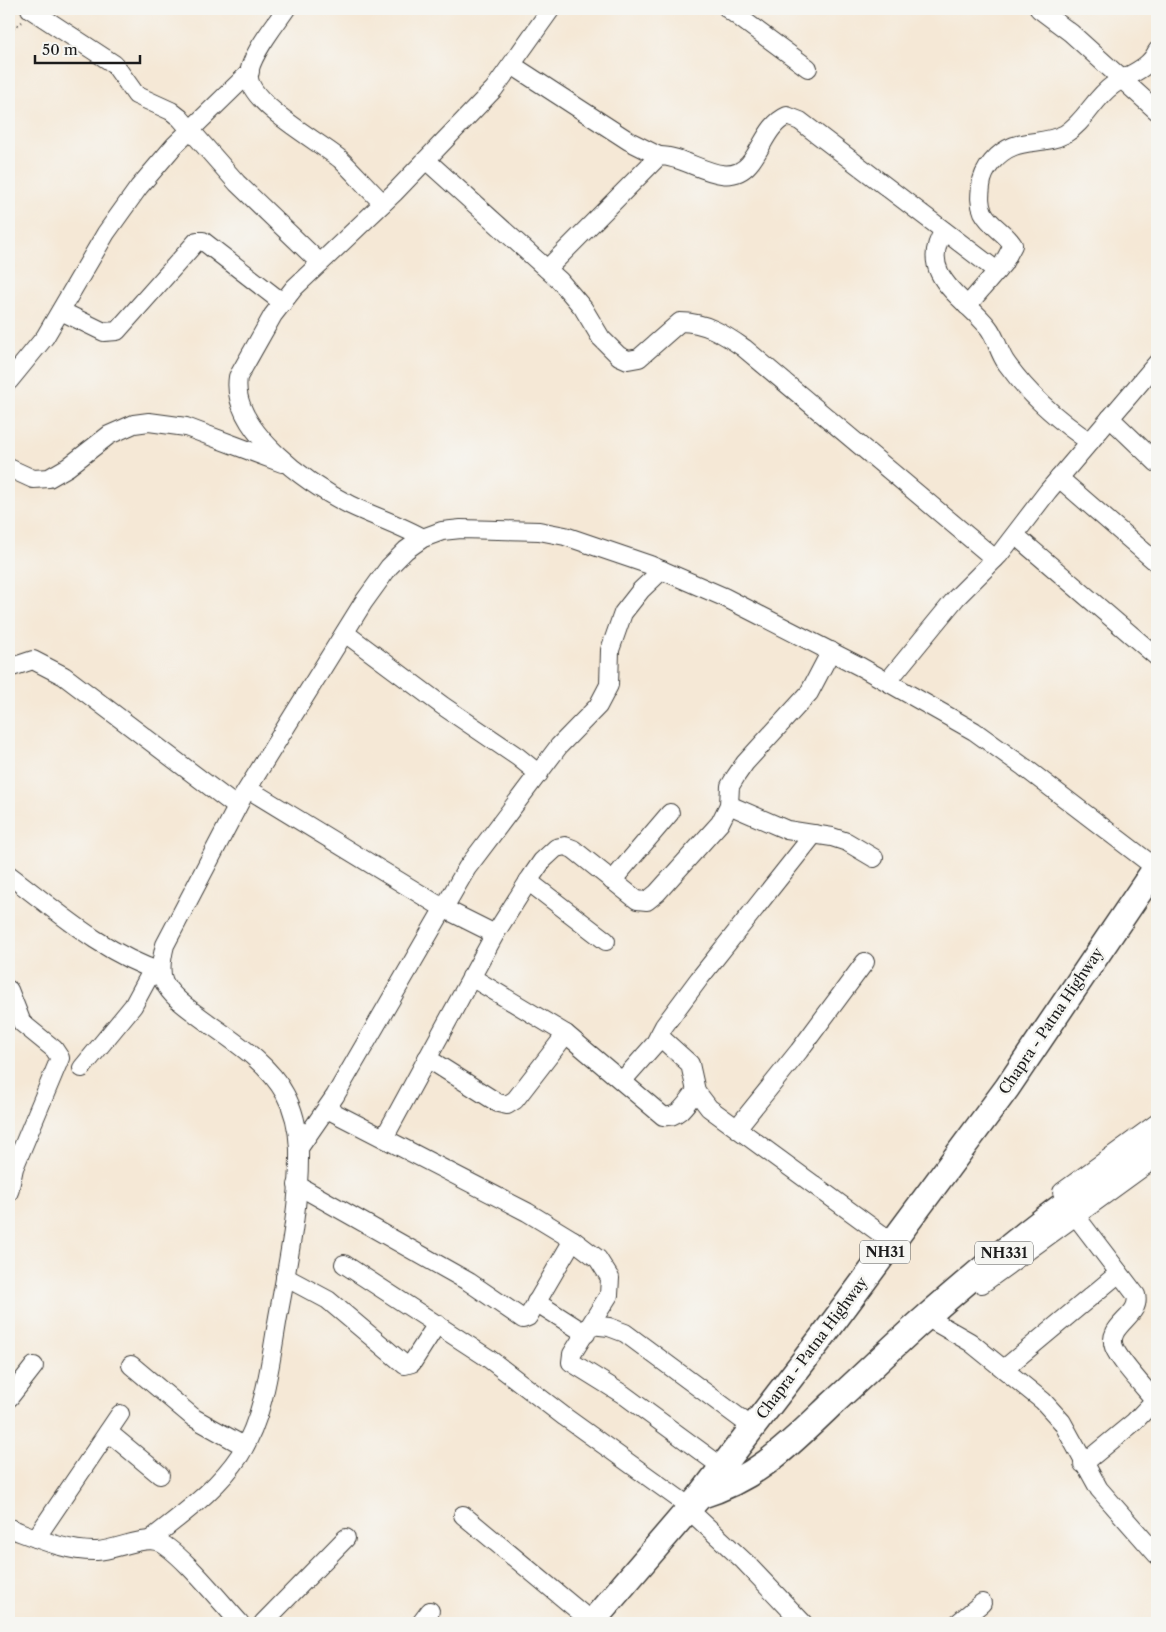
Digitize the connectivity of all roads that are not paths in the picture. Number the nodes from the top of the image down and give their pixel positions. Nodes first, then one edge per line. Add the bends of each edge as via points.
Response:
1 (30, 9) edge
2 (286, 9) edge
3 (551, 9) edge
4 (728, 9) edge
5 (1039, 9) edge
6 (1157, 51) edge
7 (512, 65) junction
8 (808, 68) dead end
9 (250, 72) junction
10 (1122, 79) junction
11 (1157, 111) edge
12 (190, 129) junction
13 (658, 156) junction
14 (426, 160) junction
15 (383, 203) junction
16 (944, 230) junction
17 (320, 263) junction
18 (547, 269) junction
19 (997, 271) junction
20 (283, 302) junction
21 (967, 306) junction
22 (61, 311) junction
23 (1157, 363) edge
24 (9, 381) edge
25 (1110, 418) junction
26 (1090, 442) junction
27 (1157, 464) edge
28 (292, 466) junction
29 (9, 468) edge
30 (1059, 478) junction
31 (1015, 535) junction
32 (423, 538) junction
33 (995, 559) junction
34 (1157, 563) edge
35 (662, 570) junction
36 (344, 633) junction
37 (831, 651) junction
38 (1157, 657) edge
39 (9, 668) edge
40 (888, 681) junction
41 (538, 774) junction
42 (248, 789) junction
43 (729, 805) junction
44 (237, 807) junction
45 (670, 813) dead end
46 (814, 834) junction
47 (874, 858) dead end
48 (1156, 871) edge
49 (9, 875) edge
50 (528, 881) junction
51 (612, 881) junction
52 (442, 908) junction
53 (495, 934) junction
54 (606, 941) dead end
55 (866, 962) dead end
56 (157, 971) junction
57 (471, 977) junction
58 (9, 990) edge
59 (566, 1034) junction
60 (659, 1036) junction
61 (427, 1058) junction
62 (82, 1068) dead end
63 (624, 1080) junction
64 (696, 1091) junction
65 (327, 1109) junction
66 (1157, 1123) edge
67 (737, 1128) junction
68 (384, 1138) junction
69 (1157, 1143) edge
70 (299, 1148) junction
71 (1157, 1157) edge
72 (297, 1185) junction
73 (9, 1192) edge
74 (1075, 1215) junction
75 (573, 1240) junction
76 (892, 1242) junction
77 (344, 1264) dead end
78 (1119, 1274) junction
79 (285, 1277) junction
80 (536, 1302) junction
81 (935, 1322) junction
82 (437, 1324) junction
83 (588, 1330) junction
84 (131, 1365) dead end
85 (34, 1366) dead end
86 (1004, 1369) junction
87 (9, 1398) edge
88 (1156, 1402) edge
89 (120, 1414) dead end
90 (817, 1419) junction
91 (752, 1427) junction
92 (108, 1432) junction
93 (244, 1446) junction
94 (1083, 1464) junction
95 (722, 1466) junction
96 (160, 1475) dead end
97 (693, 1504) junction
98 (463, 1515) dead end
99 (9, 1528) edge
100 (36, 1538) junction
101 (346, 1538) dead end
102 (150, 1540) junction
103 (1155, 1547) edge
104 (982, 1603) dead end
105 (240, 1623) edge
106 (263, 1623) edge
107 (591, 1623) edge
108 (803, 1623) edge
109 (958, 1623) edge

1 - 12 street via 105,57 114,64 136,95 171,111
2 - 9 street via 263,42
3 - 7 street
4 - 8 street
5 - 10 street
6 - 10 street via 1148,64
7 - 13 street via 621,136
7 - 14 street via 494,90
9 - 12 street
9 - 15 street via 249,79 262,99 342,161
10 - 11 street
10 - 19 street via 1063,135 1013,145 995,158 986,170 982,180 982,210 1013,245
12 - 17 street via 237,182
12 - 22 street via 127,203
13 - 16 street via 676,158 724,176 733,175 748,164 781,118 793,117
13 - 18 street
14 - 15 street
14 - 18 street
15 - 17 street
16 - 19 street
16 - 21 street via 936,243 937,265 950,289
17 - 20 street
18 - 33 street via 583,308 609,348 628,360 646,354 680,322 705,325 731,339
19 - 21 street
20 - 22 street via 203,241 197,240 117,331 104,332
20 - 28 street via 242,367 236,387 239,403 249,420 268,445
21 - 26 street via 988,327 1002,357 1017,377 1048,410
22 - 24 street via 45,337
23 - 25 street
25 - 26 street
25 - 27 street
26 - 30 street
28 - 29 street via 186,427 149,422 134,424 109,435 49,478 33,478
28 - 32 street via 336,497
30 - 31 street
30 - 34 street
31 - 33 street
31 - 38 street
32 - 35 street via 461,529 539,531 595,545
32 - 36 street via 389,567
33 - 40 street via 956,598
35 - 37 street
35 - 41 street via 623,613 610,650 609,685 598,706 559,746
36 - 41 street
36 - 42 street
37 - 40 street
37 - 43 street via 809,693 736,776 730,786
39 - 44 street via 33,660 52,668
40 - 48 street via 1001,750
41 - 52 street via 467,868
42 - 44 street
42 - 52 street
43 - 46 street via 781,828
43 - 51 street via 720,823 657,893 646,900 637,900
44 - 56 street via 171,932
45 - 51 street
46 - 47 street via 847,842
46 - 60 street via 699,979
48 - 76 highway, Chapra - Patna Highway / NH31 via 1007,1088
49 - 56 street via 102,945
50 - 51 street via 550,853 565,846
50 - 53 street
50 - 54 street
52 - 53 street
52 - 65 street
53 - 57 street
55 - 67 street
56 - 62 street
56 - 70 street via 186,1007 274,1077 296,1116
57 - 59 street
57 - 61 street
58 - 73 street via 22,1022 60,1058 14,1168
59 - 61 street via 515,1100 507,1105 498,1103
59 - 63 street
60 - 63 street
60 - 64 street via 690,1064
61 - 68 street
63 - 64 street via 652,1108 671,1118
64 - 67 street via 709,1108
65 - 68 street
65 - 70 street
66 - 90 street via 1097,1164 983,1253 855,1369
67 - 76 street
68 - 75 street
69 - 90 highway, NH331 via 1058,1210 924,1319
70 - 72 street
71 - 74 street
72 - 79 street
72 - 80 street via 469,1282 522,1318 527,1318
74 - 78 street
74 - 81 street
75 - 80 street
75 - 83 street via 598,1259 610,1278 610,1295
76 - 91 highway, Chapra - Patna Highway / NH31
77 - 82 street
78 - 86 street
78 - 88 street via 1137,1301 1134,1310 1118,1328 1114,1346
79 - 82 street via 328,1300 405,1365 412,1363
79 - 93 street via 266,1384 255,1423
80 - 83 street
81 - 86 street via 970,1342
81 - 90 street
82 - 97 street
83 - 91 street via 609,1327 624,1333
83 - 95 street via 571,1357 572,1364 624,1395
84 - 93 street via 194,1418
85 - 87 street
86 - 94 street via 1055,1414
88 - 94 street
89 - 92 street
90 - 97 highway, NH331 via 765,1464
91 - 95 highway, Chapra - Patna Highway / NH31
92 - 96 street
92 - 100 street
93 - 102 street via 213,1488
94 - 103 street via 1099,1488
95 - 97 highway, Chapra - Patna Highway / NH31
97 - 107 highway, Chapra - Patna Highway / NH31
97 - 108 street
98 - 107 street
99 - 100 street
100 - 102 street via 78,1550 96,1551
101 - 106 street
102 - 105 street via 172,1550
104 - 109 street

